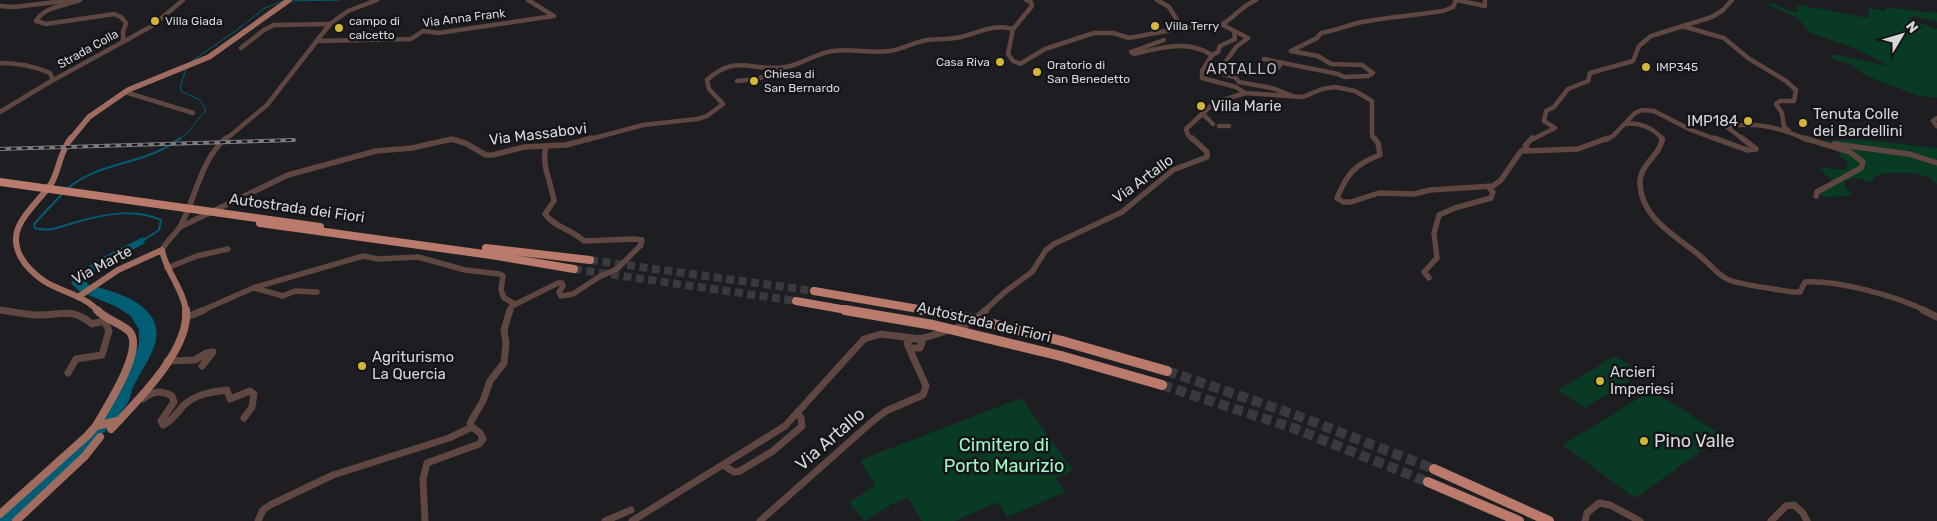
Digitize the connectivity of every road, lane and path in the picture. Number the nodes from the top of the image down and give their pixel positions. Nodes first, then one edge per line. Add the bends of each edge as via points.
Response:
1 (75, 0) edge
2 (80, 0) edge
3 (183, 0) edge
4 (377, 0) edge
5 (528, 0) edge
6 (1026, 0) edge
7 (1157, 0) edge
8 (1256, 0) edge
9 (1457, 0) edge
10 (1485, 0) edge
11 (1732, 0) edge
12 (286, 1) edge
13 (0, 6) edge
14 (330, 24) junction
15 (1223, 24) junction
16 (1198, 25) junction
17 (1682, 26) junction
18 (1012, 29) junction
19 (1234, 32) junction
20 (1164, 40) dead end
21 (316, 41) junction
22 (123, 42) junction
23 (241, 48) dead end
24 (1212, 55) junction
25 (1264, 59) dead end
26 (0, 63) edge
27 (1284, 64) junction
28 (784, 67) junction
29 (1225, 67) dead end
30 (1267, 68) dead end
31 (1223, 74) dead end
32 (1344, 78) junction
33 (53, 80) junction
34 (737, 81) dead end
35 (1216, 83) junction
36 (1341, 87) junction
37 (1277, 90) junction
38 (125, 92) junction
39 (1245, 93) junction
40 (1294, 97) junction
41 (0, 112) edge
42 (193, 113) dead end
43 (1202, 113) junction
44 (1937, 118) edge
45 (1213, 124) dead end
46 (1623, 124) junction
47 (1219, 126) dead end
48 (1229, 126) dead end
49 (1937, 126) edge
50 (1791, 132) junction
51 (1803, 138) junction
52 (546, 146) junction
53 (1528, 150) junction
54 (1937, 163) edge
55 (0, 184) edge
56 (1488, 187) junction
57 (1816, 196) dead end
58 (180, 227) junction
59 (317, 229) junction
60 (228, 249) dead end
61 (162, 250) junction
62 (590, 260) tunnel mouth
63 (167, 268) junction
64 (574, 269) tunnel mouth
65 (1429, 278) dead end
66 (253, 288) junction
67 (814, 291) tunnel mouth
68 (317, 292) dead end
69 (78, 297) junction
70 (796, 301) tunnel mouth
71 (515, 304) junction
72 (0, 310) edge
73 (186, 317) junction
74 (1937, 317) edge
75 (106, 321) junction
76 (889, 335) junction
77 (919, 342) junction
78 (908, 346) junction
79 (167, 361) junction
80 (916, 363) junction
81 (202, 366) dead end
82 (1167, 371) tunnel mouth
83 (68, 373) dead end
84 (1162, 385) tunnel mouth
85 (135, 402) junction
86 (797, 413) junction
87 (244, 418) dead end
88 (96, 426) junction
89 (111, 426) junction
90 (472, 427) junction
91 (88, 436) junction
92 (100, 437) junction
93 (722, 465) junction
94 (1434, 469) tunnel mouth
95 (1428, 482) tunnel mouth
96 (631, 510) dead end
97 (0, 514) edge
98 (16, 521) edge
99 (258, 521) edge
100 (425, 521) edge
101 (605, 521) edge
102 (632, 521) edge
103 (760, 521) edge
104 (1519, 521) edge
105 (1549, 521) edge
106 (1585, 521) edge
107 (1640, 521) edge
108 (1771, 521) edge
109 (1807, 521) edge

1 - 13 street
2 - 22 street via 47,10 36,21 46,24 114,14 126,23
3 - 22 street, Strada Colla via 156,24
4 - 14 street via 341,14
5 - 21 street, Via Anna Frank via 554,16 438,33 423,31 411,39
6 - 18 street via 1032,6
7 - 16 street via 1169,7 1181,24
8 - 15 street via 1240,8
9 - 10 street via 1486,6
9 - 32 street via 1443,11 1363,22 1321,33 1292,49 1318,56 1331,64 1362,65 1373,74
11 - 17 street via 1712,19
12 - 38 main road via 208,57
14 - 21 street
14 - 23 street via 274,25
15 - 16 street
15 - 19 street
16 - 18 street via 1129,38 1113,33 1090,34 1045,49 1022,64 1013,61 1008,54
17 - 50 street via 1724,38 1765,70 1794,87 1794,101 1776,104 1782,113 1784,127
17 - 53 street via 1655,34 1639,45 1632,61 1590,73 1586,82 1568,89 1554,107 1546,111 1544,121 1555,128 1532,138 1525,146
18 - 28 street via 981,30 958,38 925,40 891,50 832,51
19 - 24 street via 1235,39 1220,46
19 - 29 street via 1248,38 1236,47
20 - 24 street via 1131,52 1186,45
21 - 58 street via 266,105 212,153
22 - 33 street, Strada Colla
24 - 35 street via 1202,76
25 - 27 street
26 - 33 street via 41,68 50,73
27 - 30 street via 1278,68
27 - 32 street via 1338,74
28 - 34 street via 758,78
28 - 52 street, Via Massabovi via 740,64 724,68 707,80 707,85 723,104 703,118 643,125 580,143
31 - 37 street
32 - 36 street
33 - 41 street, Strada Colla
35 - 37 street
35 - 39 street
36 - 40 street
36 - 56 street via 1372,101 1372,136 1381,152 1363,161 1345,178 1339,200 1351,202 1379,193 1414,194
37 - 40 street
38 - 42 street
38 - 69 main road, Via Marte via 89,117 68,139 52,182 20,224 15,241 20,259 29,268 44,281
39 - 40 street
39 - 43 street, Via Artallo via 1218,102
43 - 45 street
43 - 77 street, Via Artallo via 1186,132 1208,153 1206,158 1173,170 1122,212 1054,244 1046,250 1032,272 1006,290 972,324
44 - 49 street via 1932,121
46 - 50 street via 1638,111 1654,111 1691,130 1752,151 1755,148 1727,127 1766,127
46 - 53 street via 1613,136 1587,146
46 - 74 street via 1644,126 1663,139 1642,167 1638,184 1651,215 1725,278 1792,292 1800,292 1805,282 1810,281 1841,286 1906,302
47 - 48 street
50 - 51 street
51 - 54 street via 1908,154
51 - 57 street via 1839,148 1863,162 1861,168 1817,192
52 - 58 street, Via Massabovi via 524,147 493,155 452,139 412,148 376,151 288,175
52 - 71 street via 543,162 554,200 545,214 549,220 576,233 584,241 642,240 641,245 617,269 598,276 572,294 561,296 559,292 563,286 558,283
53 - 56 street via 1519,152 1498,183
55 - 59 highway, Autostrada dei Fiori, bridge
56 - 65 street via 1493,192 1491,198 1439,215 1432,232 1437,258 1424,272
58 - 61 street
59 - 62 highway, Autostrada dei Fiori
59 - 64 highway, Autostrada dei Fiori
60 - 63 street via 197,256
61 - 63 main road
61 - 69 main road, Via Marte via 118,270
63 - 73 main road via 184,298
66 - 68 street via 283,296 295,291
66 - 71 street via 363,256 422,258 458,268 498,273 503,276 502,297
66 - 73 street
67 - 82 highway, Autostrada dei Fiori, bridge via 960,316
69 - 75 main road via 92,304
70 - 84 highway, Autostrada dei Fiori, bridge via 933,325
71 - 90 street via 508,312 504,330 504,363 490,380 484,401 470,423
72 - 75 street via 38,316 74,312 92,324
73 - 79 main road via 185,330
75 - 83 street via 109,331 102,355 76,359
75 - 88 main road via 130,332 134,337 134,349
76 - 77 street
76 - 78 street
76 - 86 street via 870,336 858,344
77 - 78 street
77 - 78 street, Via Artallo via 909,341
77 - 80 street
78 - 80 street, Via Artallo
79 - 81 street via 195,360 213,352
79 - 85 main road
80 - 103 street, Via Artallo via 926,386 923,395 886,411 874,420
85 - 87 street via 154,392 169,394 174,402 163,424 195,398 227,390 230,399 250,391 254,394 254,403
85 - 89 main road
86 - 93 street via 774,433
86 - 93 street via 802,426 772,451 740,471 734,472
88 - 89 main road via 104,423
88 - 91 main road
89 - 92 main road
90 - 99 street via 449,438 325,479 270,505 263,510
90 - 100 street via 483,439 479,444 427,463 424,469
91 - 92 main road via 93,439
91 - 97 main road
92 - 98 main road via 85,456
93 - 102 street
94 - 105 highway
95 - 104 highway
96 - 101 street
106 - 107 street via 1587,513 1599,503 1610,505
108 - 109 street via 1786,506 1794,505 1804,513

